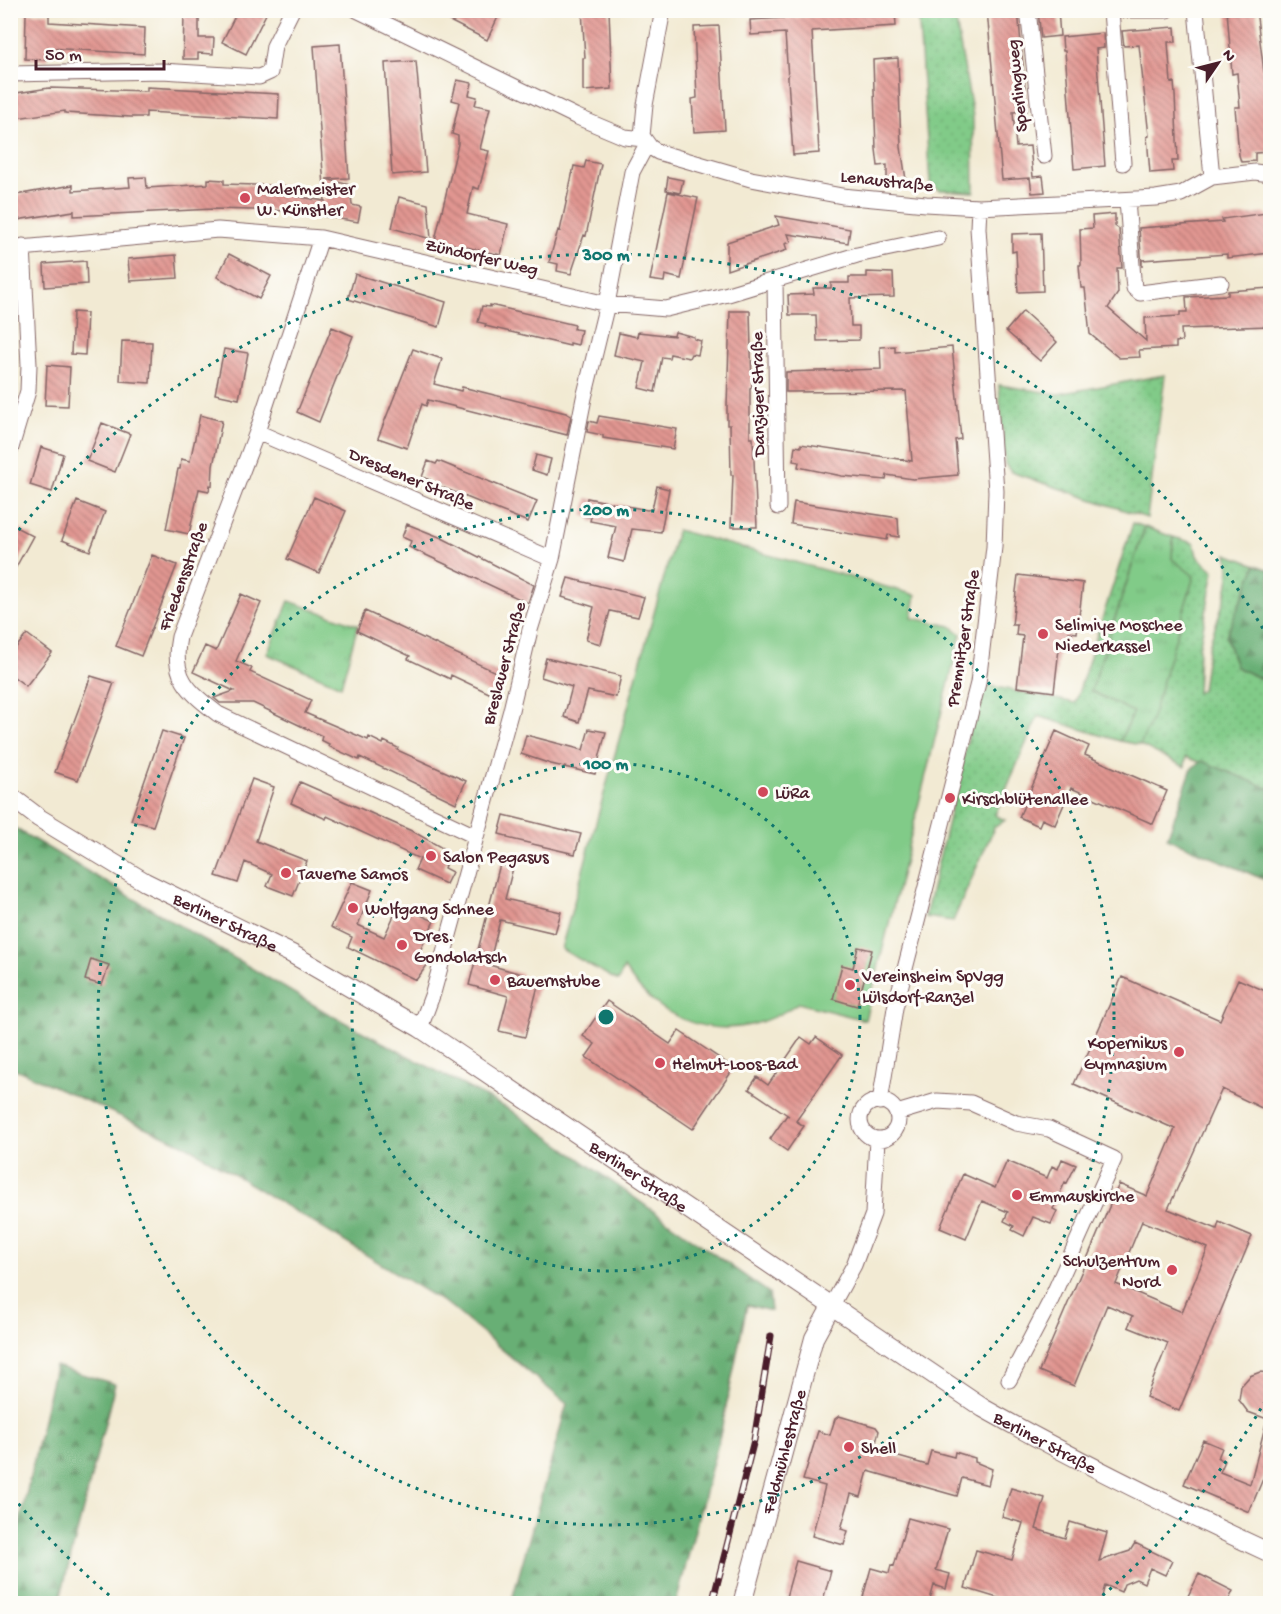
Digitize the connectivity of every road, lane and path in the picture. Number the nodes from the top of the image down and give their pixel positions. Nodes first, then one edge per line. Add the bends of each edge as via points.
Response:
1 (292, 10) edge
2 (357, 10) edge
3 (663, 10) edge
4 (1028, 10) edge
5 (1105, 10) edge
6 (1167, 10) edge
7 (1196, 10) edge
8 (1111, 11) edge
9 (10, 74) edge
10 (647, 143) junction
11 (1044, 156) dead end
12 (1123, 163) dead end
13 (1270, 174) edge
14 (1212, 177) junction
15 (1127, 200) junction
16 (980, 207) junction
17 (321, 238) junction
18 (938, 238) dead end
19 (17, 247) edge
20 (775, 280) junction
21 (1221, 283) dead end
22 (607, 304) junction
23 (258, 432) junction
24 (10, 451) edge
25 (778, 507) dead end
26 (552, 560) junction
27 (10, 796) edge
28 (475, 836) junction
29 (420, 1028) junction
30 (880, 1101) junction
31 (897, 1113) junction
32 (877, 1139) junction
33 (832, 1305) junction
34 (1009, 1380) dead end
35 (1270, 1553) edge
36 (742, 1604) edge

1 - 9 street via 274,46 270,72 259,76 162,71
2 - 10 street, Lenaustraße via 575,116
3 - 10 street via 642,127
4 - 11 street, Sperlingweg
5 - 8 street
6 - 8 street
7 - 14 street
8 - 12 street
10 - 16 street, Lenaustraße via 658,152 751,179 842,196
10 - 22 street, Breslauer Straße via 632,172
13 - 14 street, Lenaustraße
14 - 15 street, Lenaustraße via 1181,194
15 - 16 street, Lenaustraße
15 - 21 street via 1134,288 1140,293
16 - 30 street, Premnitzer Straße via 996,491 994,547 978,683 895,1008
17 - 19 street, Zündorfer Weg via 218,230
17 - 22 street, Zündorfer Weg
17 - 23 street, Friedensstraße
18 - 20 street, Zündorfer Weg via 857,255
19 - 24 street via 28,382
20 - 22 street, Zündorfer Weg via 666,309
20 - 25 street, Danziger Straße
22 - 26 street, Breslauer Straße
23 - 26 street, Dresdener Straße
23 - 28 street, Friedensstraße via 179,637 175,656 179,674 194,696 218,714
26 - 28 street, Breslauer Straße
27 - 29 street, Berliner Straße via 47,823 146,882 292,954
28 - 29 street, Breslauer Straße via 434,993
29 - 33 street, Berliner Straße
30 - 31 street
30 - 32 street via 868,1105 861,1116 862,1128
31 - 32 street via 898,1124 892,1134
31 - 34 street via 937,1101 971,1103 1016,1123 1049,1129 1114,1159 1050,1302
32 - 33 street via 873,1214 854,1265
33 - 35 street, Berliner Straße via 1002,1419 1150,1497
33 - 36 street, Feldmühlestraße via 810,1349

